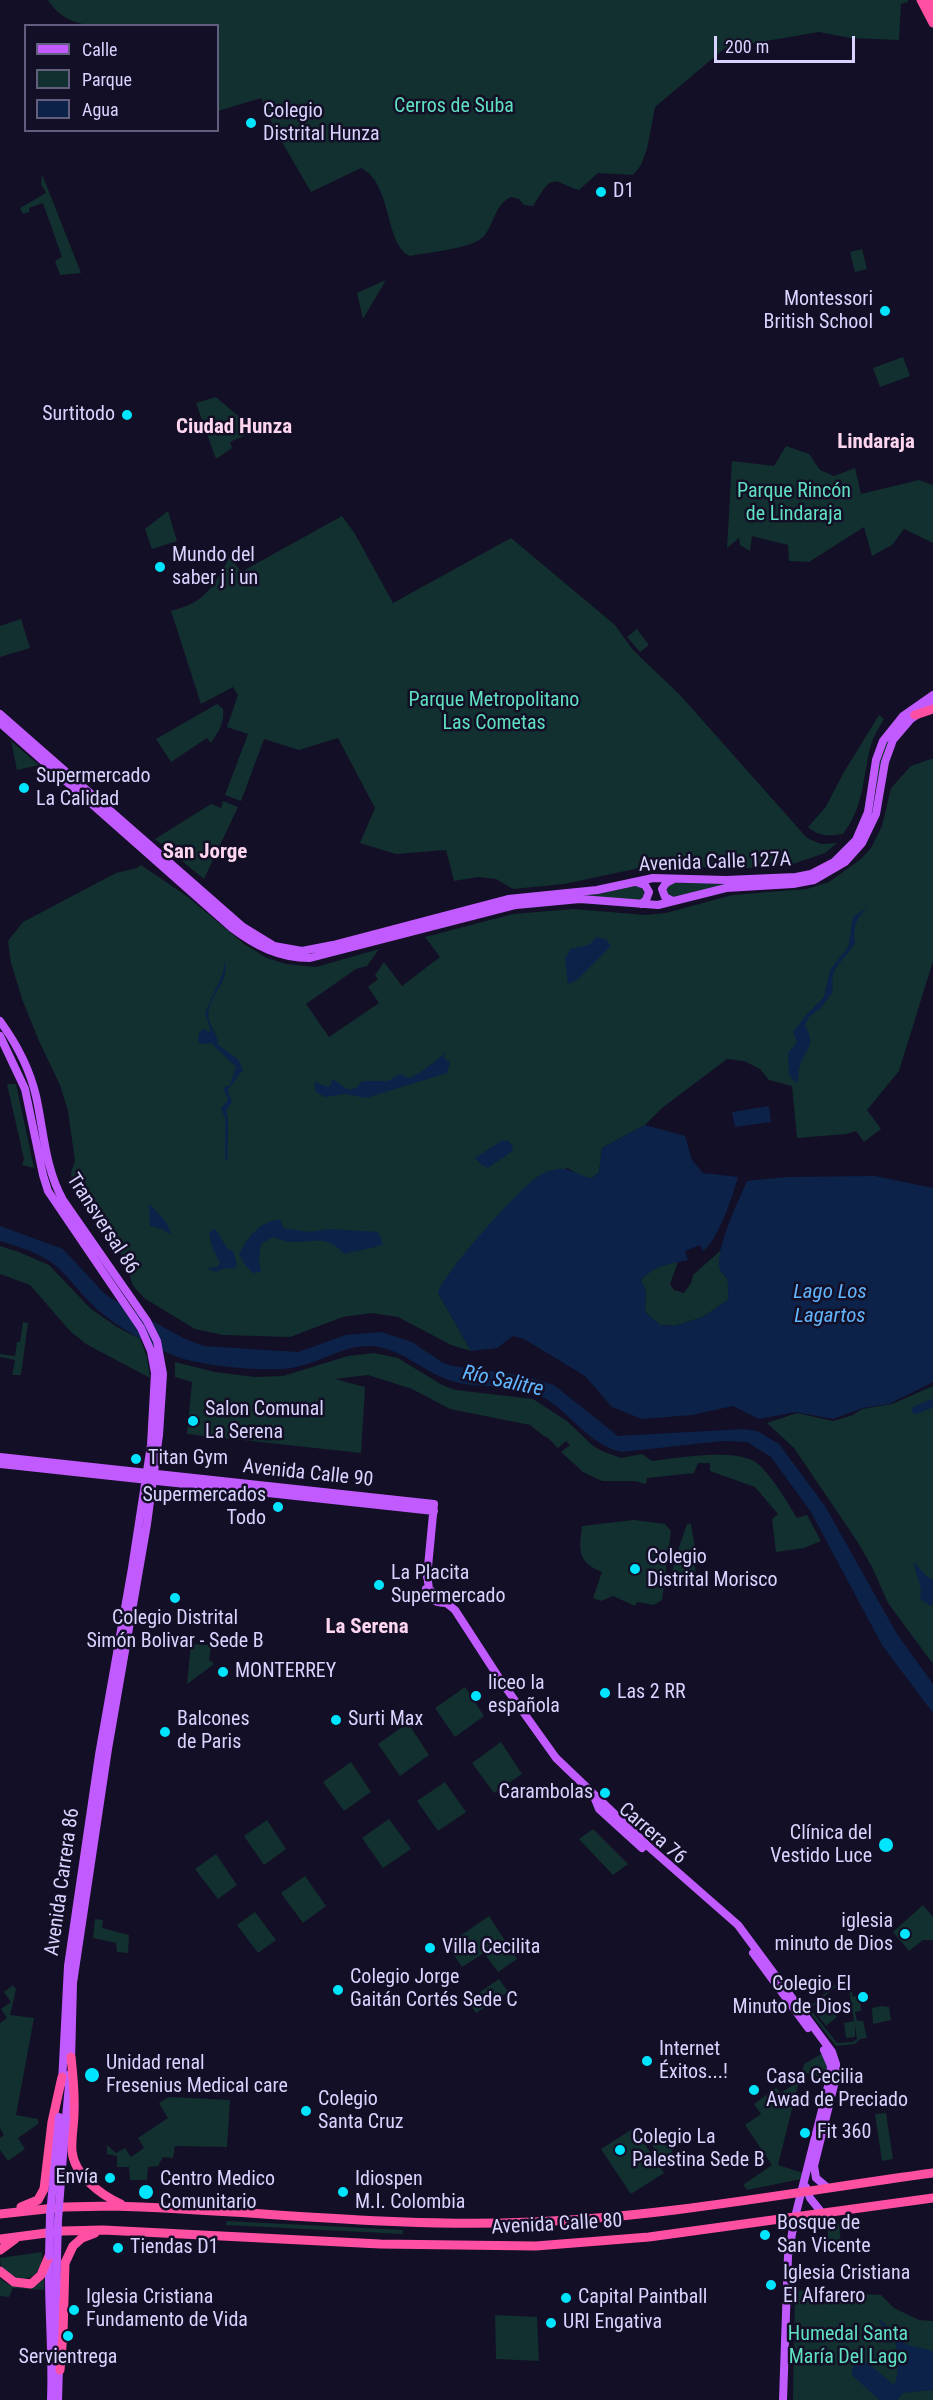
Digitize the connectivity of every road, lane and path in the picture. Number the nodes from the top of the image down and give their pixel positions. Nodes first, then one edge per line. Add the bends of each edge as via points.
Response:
1 (921, 0) edge
2 (928, 0) edge
3 (933, 10) edge
4 (933, 23) edge
5 (933, 695) edge
6 (933, 704) edge
7 (933, 709) edge
8 (0, 714) edge
9 (915, 715) junction
10 (0, 723) edge
11 (66, 777) junction
12 (676, 879) junction
13 (636, 882) junction
14 (675, 902) junction
15 (641, 904) junction
16 (0, 1021) edge
17 (0, 1036) edge
18 (84, 1237) junction
19 (159, 1373) joint
20 (0, 1457) edge
21 (0, 1464) edge
22 (151, 1477) junction
23 (428, 1574) junction
24 (426, 1586) junction
25 (424, 1601) dead end
26 (447, 1603) junction
27 (593, 1792) junction
28 (71, 2057) junction
29 (62, 2077) junction
30 (62, 2117) junction
31 (933, 2173) edge
32 (828, 2188) junction
33 (804, 2191) junction
34 (933, 2198) edge
35 (126, 2206) junction
36 (822, 2213) junction
37 (1, 2214) edge
38 (807, 2215) junction
39 (795, 2217) junction
40 (102, 2230) junction
41 (792, 2234) junction
42 (23, 2235) junction
43 (0, 2239) edge
44 (0, 2250) edge
45 (49, 2256) junction
46 (0, 2271) edge
47 (52, 2295) junction
48 (60, 2370) junction
49 (51, 2400) edge
50 (58, 2400) edge
51 (783, 2400) edge

1 - 4 highway
2 - 3 highway
5 - 12 main road, Avenida Calle 127A via 903,716 883,741 865,822 850,847 834,861 811,874 795,877
6 - 9 main road, Avenida Calle 127A
7 - 9 highway
8 - 11 main road
9 - 14 main road, Avenida Calle 127A via 893,740 874,821 845,862 806,882 726,888
10 - 11 main road
11 - 13 main road, Avenida Calle 127A via 231,917 270,944 289,950 309,950 508,899
11 - 15 main road, Avenida Calle 127A via 224,921 269,951 291,957 317,957 529,903 580,899
12 - 13 main road, Avenida Calle 127A
12 - 14 main road via 662,889 665,897
13 - 15 main road via 645,885 649,892
14 - 15 main road, Avenida Calle 127A
16 - 18 main road, Transversal 86 via 32,1082 53,1181
17 - 18 main road, Transversal 86 via 25,1089 46,1186 57,1206
18 - 19 main road, Transversal 86 via 150,1328 157,1341
19 - 22 main road, Avenida Carrera 86
20 - 22 main road, Avenida Calle 90
21 - 22 main road, Avenida Calle 90
22 - 23 main road, Avenida Calle 90 via 434,1508
22 - 28 main road, Avenida Carrera 86 via 73,1983
22 - 29 main road, Avenida Carrera 86 via 100,1745 68,1966
23 - 24 main road
23 - 26 main road via 429,1589
24 - 25 main road
24 - 26 main road via 434,1602
26 - 27 main road via 483,1647 556,1758
27 - 32 main road, Carrera 76 via 737,1924 832,2052 836,2077 814,2166 816,2178
27 - 33 main road, Carrera 76 via 603,1813 733,1927 828,2055 830,2078
28 - 30 main road, Avenida Carrera 86
28 - 35 highway via 74,2159 95,2187
29 - 30 main road, Avenida Carrera 86
29 - 37 highway via 42,2195 32,2204
30 - 45 main road, Avenida Carrera 86, bridge
30 - 47 main road, Avenida Carrera 86, bridge
31 - 32 highway, Avenida Calle 80
32 - 33 highway, Avenida Calle 80
33 - 35 highway, Avenida Calle 80 via 619,2216 528,2222 415,2221
33 - 36 main road
33 - 39 main road
34 - 36 highway, Avenida Calle 80
35 - 37 highway, Avenida Calle 80
36 - 38 highway, Avenida Calle 80
38 - 39 highway, Avenida Calle 80
38 - 41 main road
39 - 40 highway, Avenida Calle 80 via 620,2240 536,2246 390,2245
39 - 41 main road
40 - 42 highway, Avenida Calle 80
40 - 48 highway via 78,2240 66,2258
41 - 51 main road via 786,2287
42 - 43 highway, Avenida Calle 80
42 - 44 highway
45 - 46 highway via 38,2279 26,2284 9,2280
45 - 47 main road, Avenida Carrera 86
47 - 48 main road, Avenida Carrera 86
47 - 49 main road, Avenida Carrera 86
48 - 50 main road, Avenida Carrera 86

